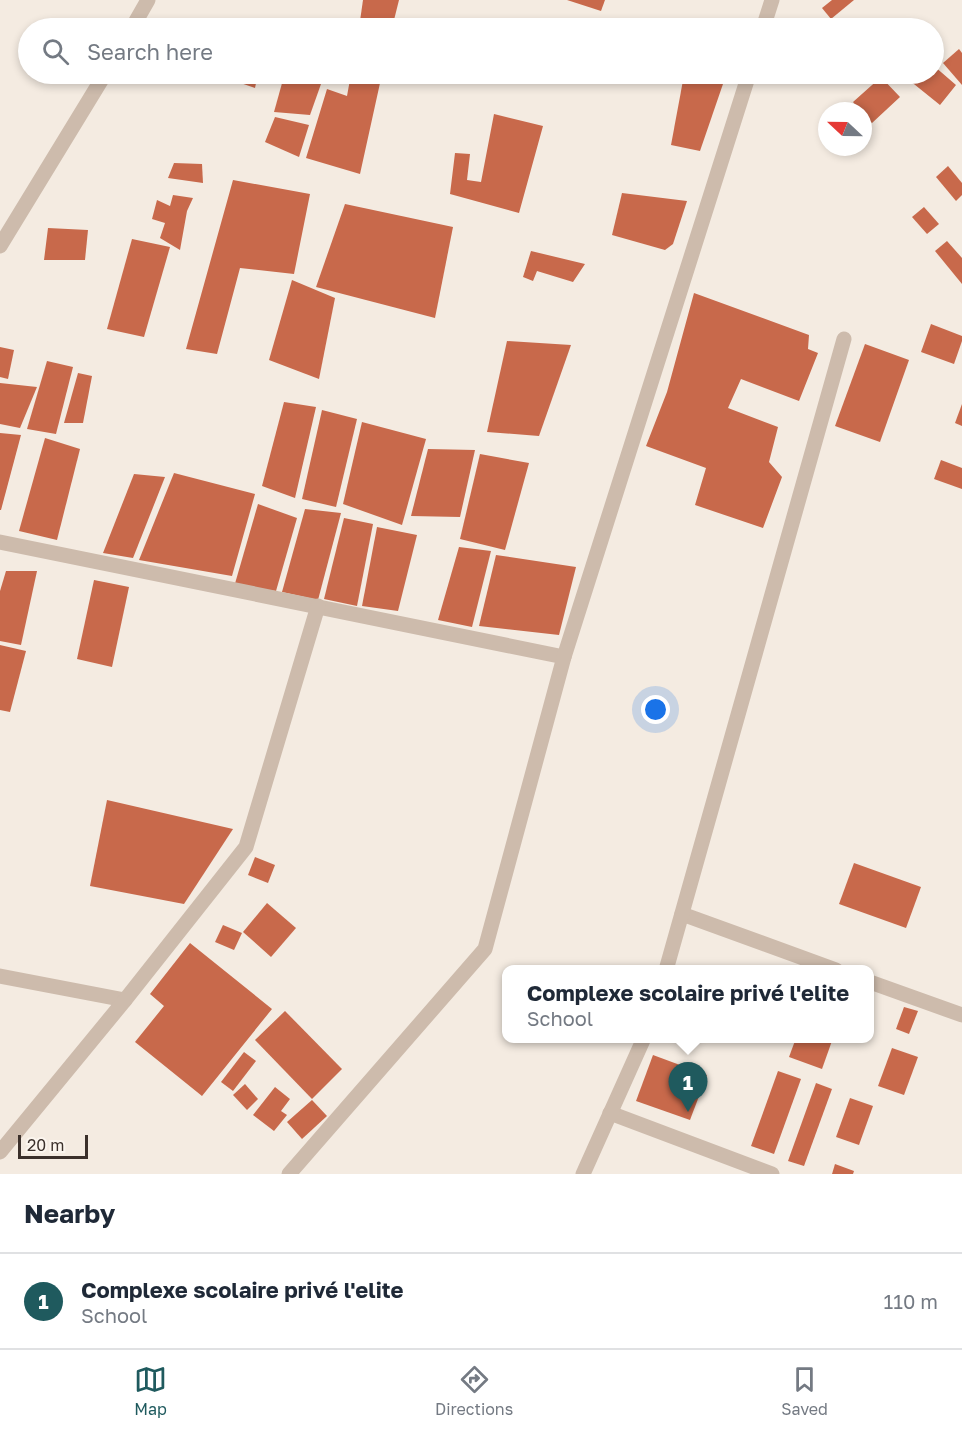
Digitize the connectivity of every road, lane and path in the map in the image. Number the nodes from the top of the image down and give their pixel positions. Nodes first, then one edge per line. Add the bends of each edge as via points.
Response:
1 (148, 0) edge
2 (772, 0) edge
3 (138, 18) edge
4 (767, 18) edge
5 (99, 84) edge
6 (746, 84) edge
7 (0, 246) edge
8 (844, 339) dead end
9 (0, 542) edge
10 (318, 606) junction
11 (564, 657) junction
12 (682, 914) junction
13 (667, 965) edge
14 (825, 965) edge
15 (0, 976) edge
16 (874, 983) edge
17 (125, 1000) junction
18 (962, 1015) edge
19 (642, 1043) edge
20 (610, 1113) junction
21 (0, 1152) edge
22 (289, 1174) edge
23 (583, 1174) edge
24 (772, 1174) edge

1 - 3 street
2 - 4 street
5 - 7 street
6 - 11 street
8 - 12 street
9 - 10 street
10 - 11 street
10 - 17 street via 246,847
11 - 22 street via 485,949
12 - 13 street
12 - 14 street
15 - 17 street
16 - 18 street
17 - 21 street
19 - 20 street
20 - 23 street
20 - 24 street

